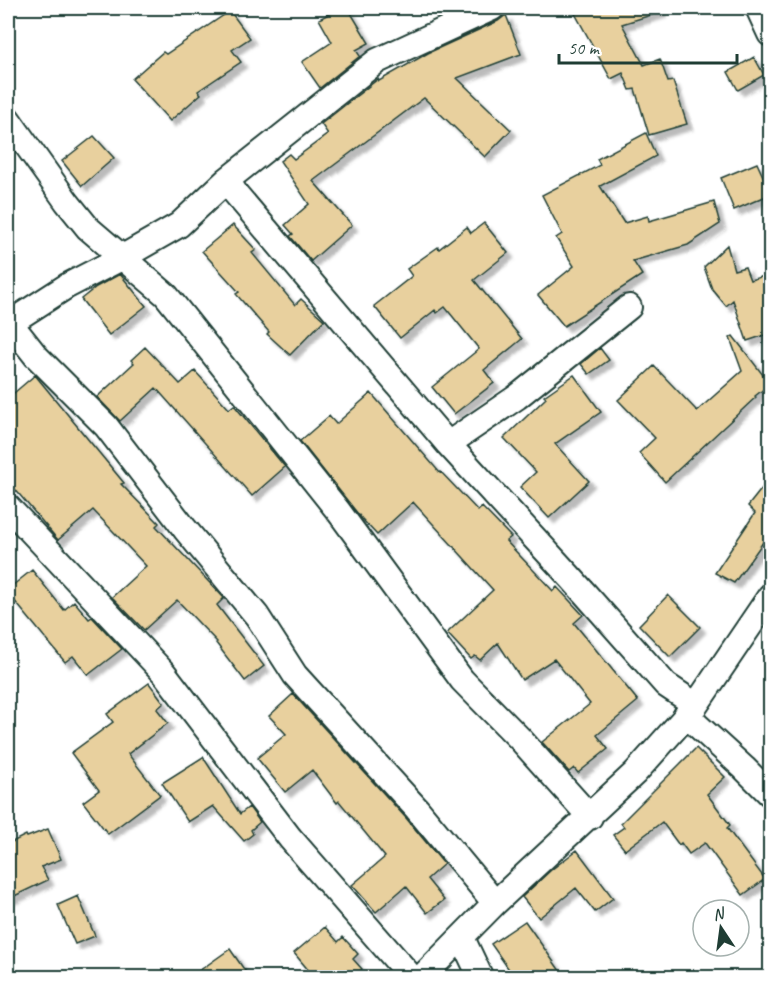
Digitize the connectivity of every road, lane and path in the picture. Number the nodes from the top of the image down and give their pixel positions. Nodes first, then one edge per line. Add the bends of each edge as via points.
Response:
1 (492, 8) edge
2 (759, 8) edge
3 (771, 34) edge
4 (8, 119) edge
5 (227, 180) junction
6 (123, 257) junction
7 (629, 307) dead end
8 (9, 323) edge
9 (448, 444) junction
10 (8, 507) edge
11 (771, 596) edge
12 (691, 710) junction
13 (771, 794) edge
14 (590, 817) junction
15 (495, 903) junction
16 (462, 938) junction
17 (412, 978) edge
18 (421, 978) edge
19 (481, 978) edge

1 - 5 street via 377,61
2 - 3 street
4 - 6 street via 88,228
5 - 6 street via 179,225
5 - 9 street
6 - 8 street
6 - 14 street via 166,295 339,512 462,680
7 - 9 street via 517,397
8 - 15 street via 106,426 257,616 295,675 417,809
9 - 12 street
10 - 17 street via 164,673 290,838
11 - 12 street
12 - 13 street
12 - 14 street
14 - 15 street
15 - 16 street
16 - 18 street
16 - 19 street

